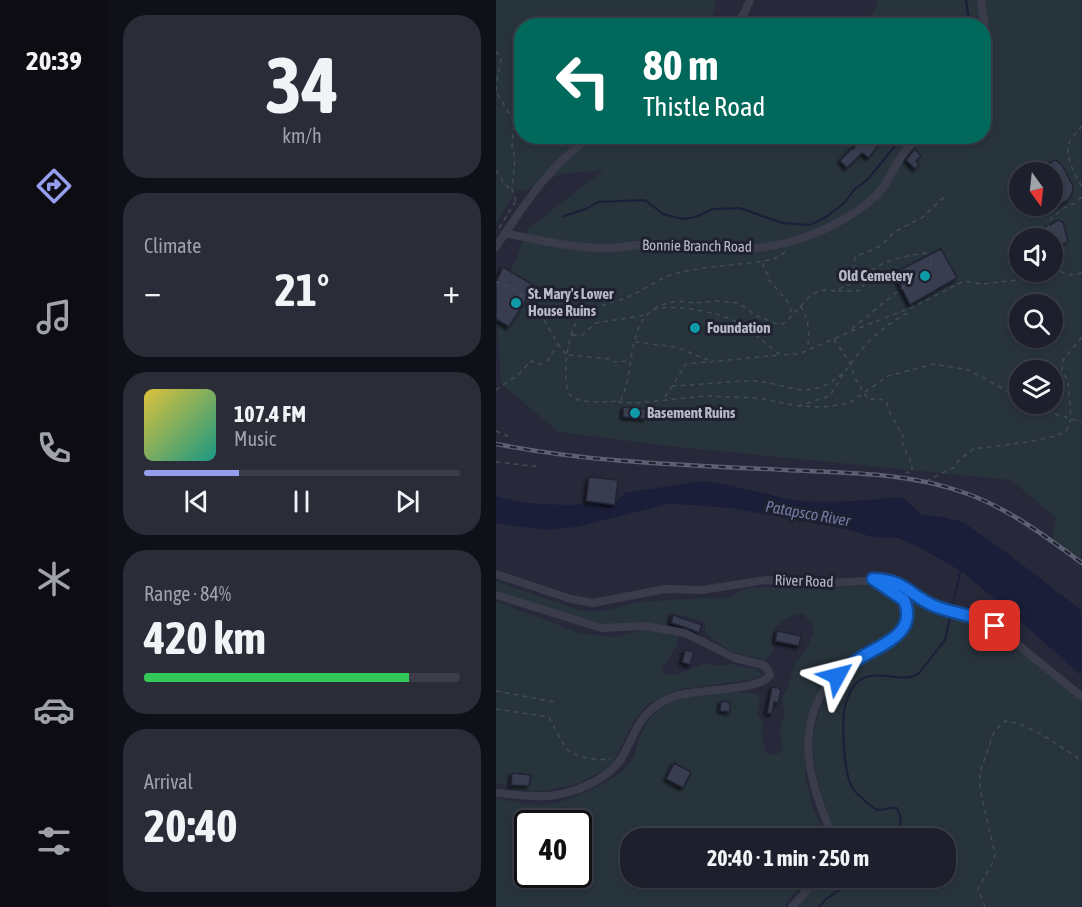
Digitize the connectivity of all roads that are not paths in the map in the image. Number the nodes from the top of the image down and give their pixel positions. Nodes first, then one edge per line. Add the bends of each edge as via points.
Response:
1 (750, 0) edge
2 (981, 0) edge
3 (741, 18) edge
4 (984, 18) edge
5 (581, 144) edge
6 (912, 144) edge
7 (505, 233) junction
8 (496, 247) edge
9 (496, 574) edge
10 (873, 579) junction
11 (496, 595) edge
12 (1081, 697) edge
13 (496, 793) edge
14 (829, 828) edge
15 (809, 888) edge
16 (792, 907) edge

1 - 3 street
2 - 4 street
5 - 7 street via 545,176
6 - 7 street, Bonnie Branch Road via 871,201 793,242 734,250 658,243 608,248
7 - 8 street
9 - 10 street, River Road via 593,603 665,589 702,590 766,580 807,584
10 - 12 street, River Road via 898,583 931,605 995,626
10 - 14 street via 904,600 906,620 890,641 837,676 815,710 809,764
11 - 13 street via 602,628 646,626 685,633 735,658 763,665 770,675 756,684 674,696 655,706 644,714 624,755 607,775 562,793
15 - 16 street

